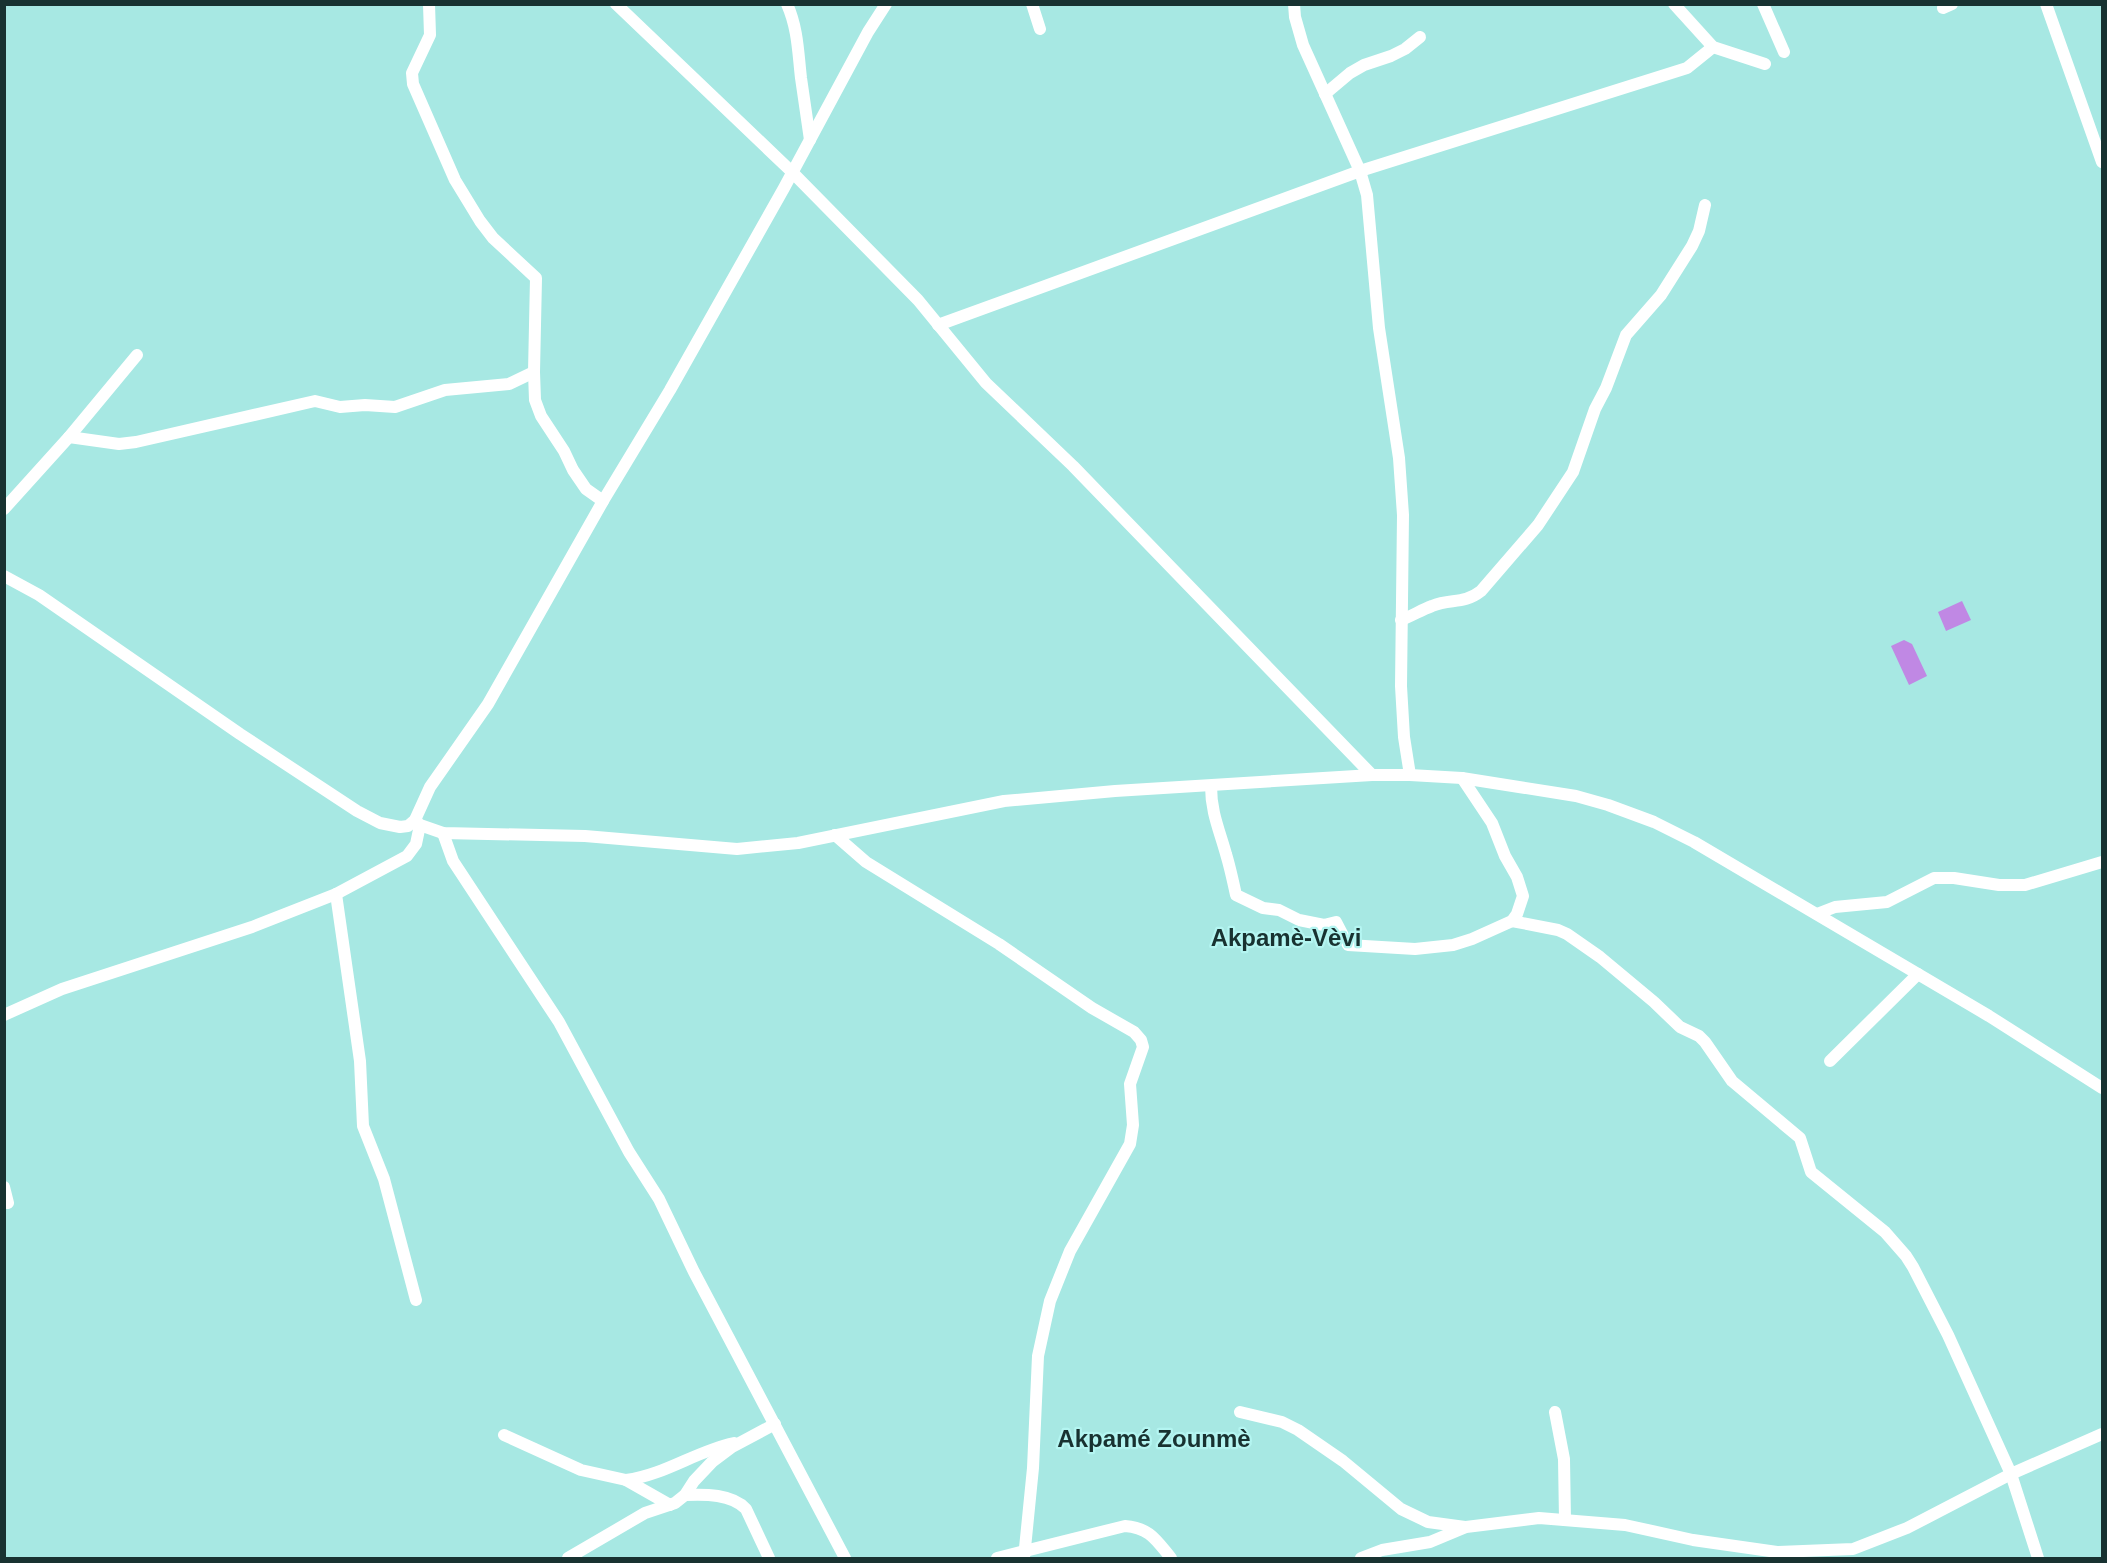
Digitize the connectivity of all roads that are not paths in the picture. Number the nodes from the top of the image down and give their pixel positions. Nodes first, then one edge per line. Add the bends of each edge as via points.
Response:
1 (429, 4) edge
2 (616, 4) edge
3 (787, 4) edge
4 (886, 4) edge
5 (1032, 4) edge
6 (1294, 4) edge
7 (1674, 4) edge
8 (1763, 4) edge
9 (2046, 4) edge
10 (1040, 29) dead end
11 (1420, 37) dead end
12 (1713, 47) junction
13 (1784, 52) dead end
14 (1765, 64) dead end
15 (1325, 94) junction
16 (810, 140) junction
17 (2103, 162) edge
18 (792, 171) junction
19 (1360, 171) junction
20 (1705, 205) dead end
21 (938, 325) junction
22 (137, 355) dead end
23 (534, 372) junction
24 (69, 437) junction
25 (603, 501) junction
26 (4, 509) edge
27 (4, 576) edge
28 (1401, 620) junction
29 (1372, 775) junction
30 (1410, 775) junction
31 (1462, 778) junction
32 (1211, 786) junction
33 (418, 823) junction
34 (443, 833) junction
35 (835, 835) junction
36 (2103, 862) edge
37 (336, 894) junction
38 (1817, 914) junction
39 (1512, 921) junction
40 (1918, 974) junction
41 (4, 1015) edge
42 (1830, 1061) dead end
43 (2103, 1088) edge
44 (4, 1187) edge
45 (8, 1203) dead end
46 (416, 1300) dead end
47 (1240, 1412) dead end
48 (1555, 1412) dead end
49 (775, 1424) junction
50 (2103, 1434) edge
51 (504, 1435) dead end
52 (741, 1442) junction
53 (2010, 1474) junction
54 (626, 1480) junction
55 (685, 1495) junction
56 (670, 1505) junction
57 (1565, 1520) junction
58 (1466, 1527) junction
59 (1024, 1555) edge
60 (1795, 1555) edge
61 (568, 1558) edge
62 (769, 1558) edge
63 (845, 1558) edge
64 (997, 1558) edge
65 (1170, 1558) edge
66 (1361, 1558) edge
67 (2038, 1558) edge

1 - 23 street via 430,35 412,73 413,84 455,180 480,221 536,278
2 - 18 street
3 - 16 street via 799,42
4 - 16 street
5 - 10 street
6 - 15 street via 1303,45
7 - 12 street
8 - 13 street
9 - 17 street
11 - 15 street via 1405,49 1350,73
12 - 14 street
12 - 19 street via 1687,68
15 - 19 street
16 - 18 street
18 - 21 street
18 - 25 street
19 - 21 street
19 - 28 street via 1367,195 1379,328 1399,458 1403,515
20 - 28 street via 1692,246 1661,295 1626,335 1573,472 1538,525 1481,591 1465,600 1430,607
21 - 29 street via 986,383 1073,466
22 - 24 street
23 - 24 street via 509,384 445,390 395,407 340,407 315,401 136,442 119,444
23 - 25 street via 535,399 541,416 586,489
24 - 26 street
25 - 33 street via 488,704 430,786
27 - 33 street via 39,595 357,812 400,827
28 - 30 street via 1401,686
29 - 30 street
29 - 32 street
30 - 31 street
31 - 38 street via 1576,795 1654,822
31 - 39 street via 1492,823 1521,889 1521,905
32 - 35 street via 1004,801
32 - 39 street via 1216,829 1236,895 1263,908 1324,925 1336,922 1348,945 1415,950 1453,945
33 - 34 street
33 - 37 street via 416,844 407,856
34 - 35 street via 585,836 737,849
34 - 49 street via 453,861 559,1022 629,1152 659,1199
35 - 59 street via 866,862 1134,1032 1143,1047 1130,1084 1130,1144 1070,1251 1050,1301 1038,1356
36 - 38 street via 2025,885 1934,878 1887,902 1835,907
37 - 41 street via 252,927 62,989
37 - 46 street via 360,1061 363,1126 384,1179
38 - 40 street
39 - 53 street via 1567,934 1600,957 1680,1027 1699,1036 1732,1081 1800,1138 1811,1172 1885,1232 1913,1267
40 - 42 street
40 - 43 street
44 - 45 street
47 - 58 street via 1298,1430 1401,1509 1428,1522
48 - 57 street via 1564,1460
49 - 52 street
49 - 63 street
50 - 53 street
51 - 54 street via 581,1470
52 - 54 street via 720,1446 653,1475
52 - 55 street via 712,1462
53 - 60 street via 1907,1528 1853,1549
53 - 67 street
54 - 56 street
55 - 56 street
55 - 62 street via 736,1500 746,1509
56 - 61 street via 645,1513
57 - 58 street via 1539,1518
57 - 60 street via 1625,1525
58 - 66 street via 1430,1542 1382,1550
59 - 64 street
59 - 65 street via 1125,1526 1148,1532

